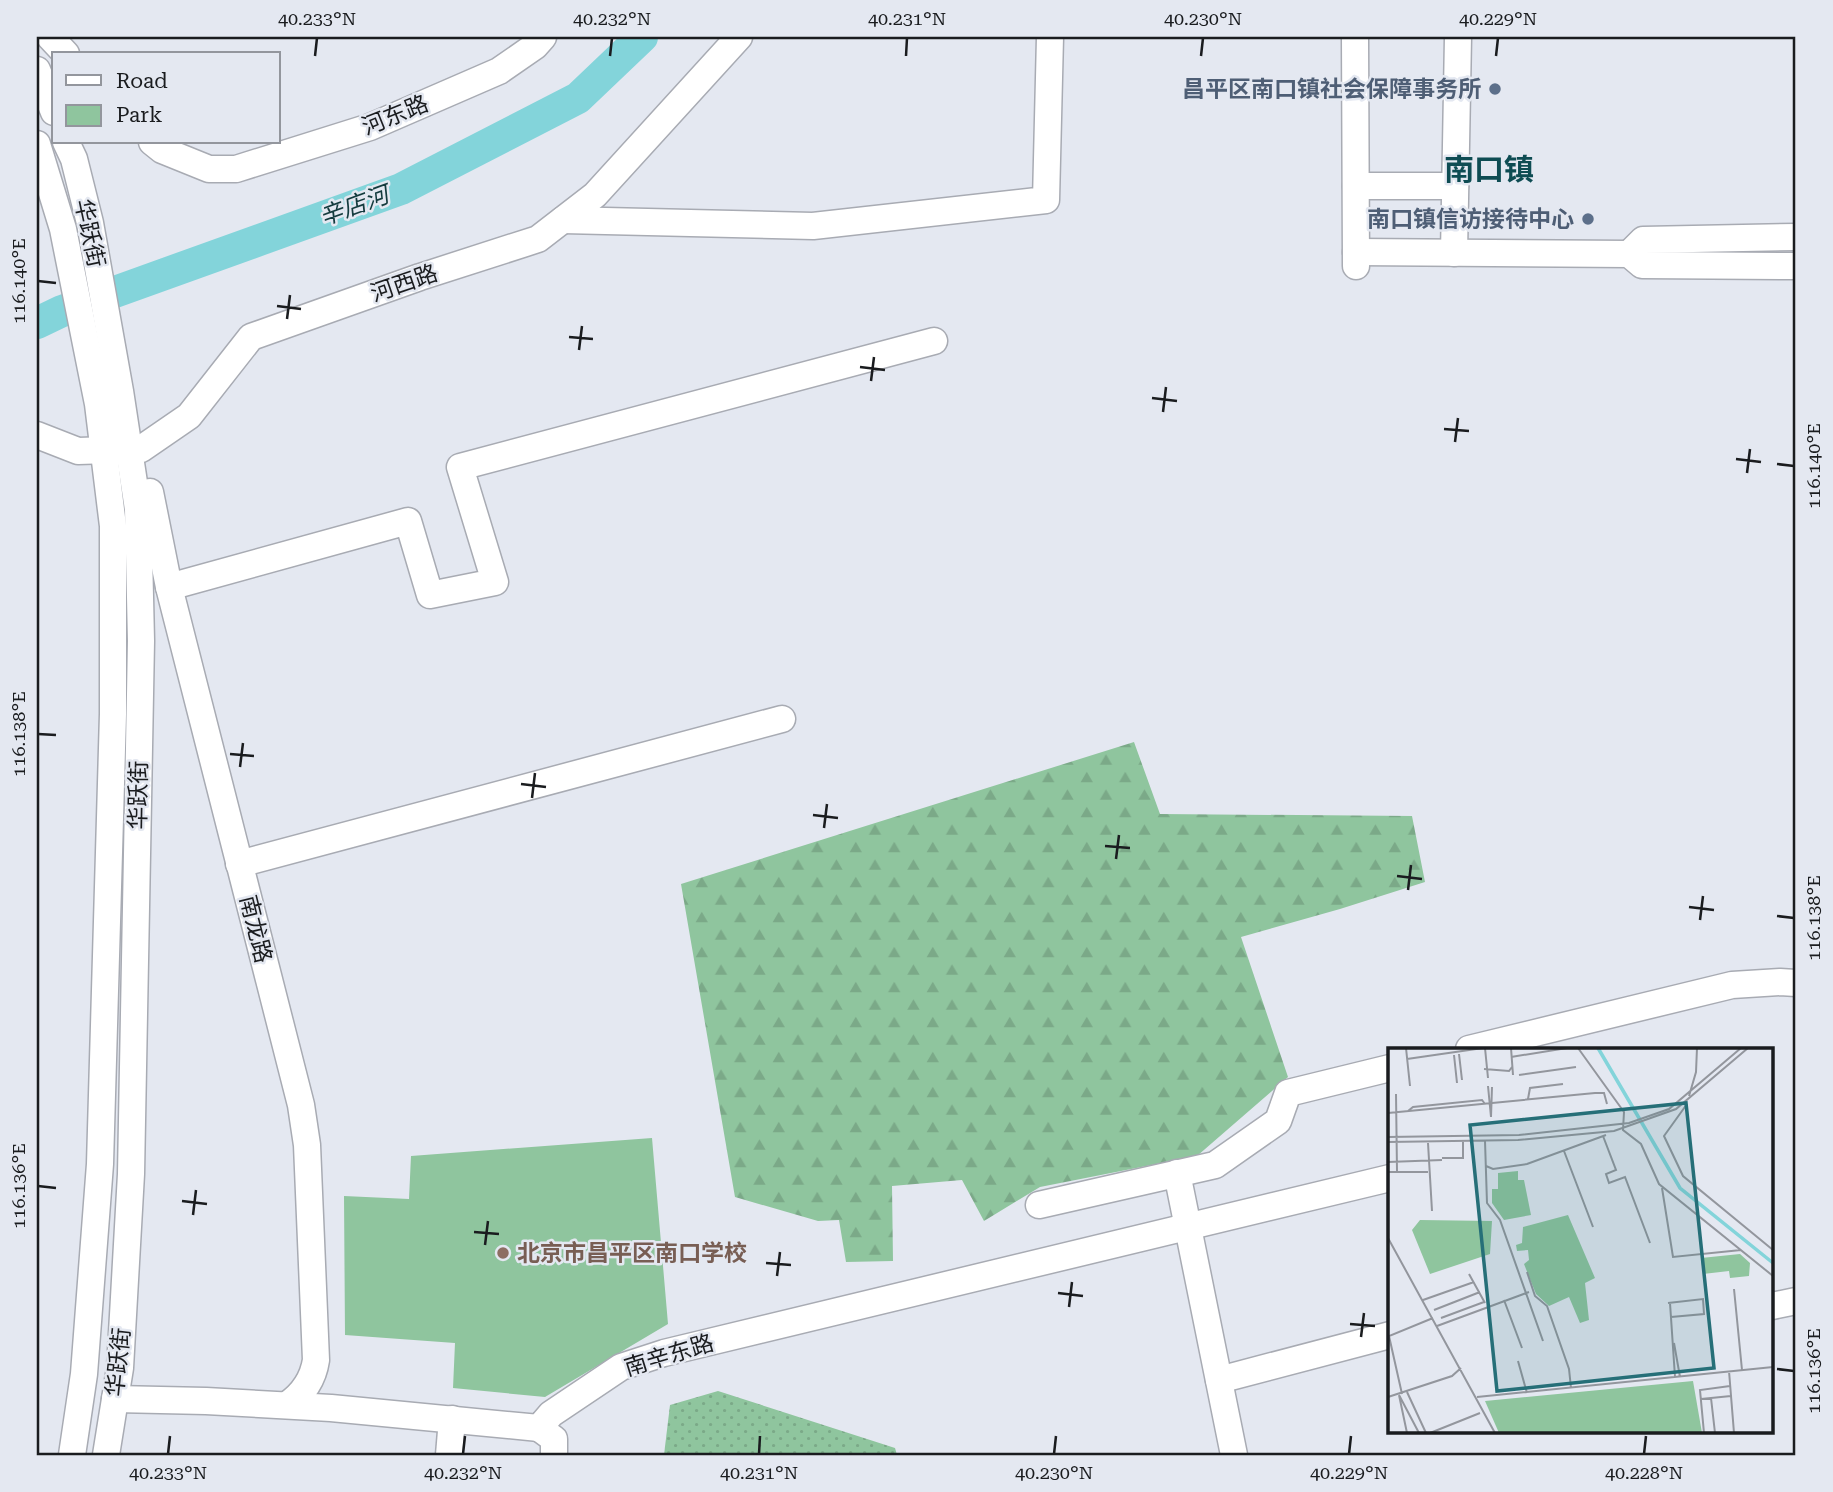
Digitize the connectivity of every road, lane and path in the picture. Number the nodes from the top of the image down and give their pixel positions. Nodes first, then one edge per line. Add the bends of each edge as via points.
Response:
1 (50, 37) edge
2 (544, 37) edge
3 (739, 37) edge
4 (1050, 37) edge
5 (1355, 37) edge
6 (1458, 37) edge
7 (64, 52) edge
8 (37, 70) edge
9 (52, 107) edge
10 (37, 144) edge
11 (67, 144) edge
12 (154, 144) edge
13 (1356, 186) junction
14 (1455, 186) junction
15 (563, 220) junction
16 (1796, 237) edge
17 (1454, 253) junction
18 (1629, 254) junction
19 (1796, 266) edge
20 (934, 341) dead end
21 (109, 397) junction
22 (37, 435) edge
23 (125, 450) junction
24 (169, 587) junction
25 (782, 719) dead end
26 (239, 864) junction
27 (1796, 983) edge
28 (1473, 1048) edge
29 (1388, 1068) edge
30 (1177, 1173) junction
31 (1388, 1178) edge
32 (1039, 1205) dead end
33 (1188, 1226) junction
34 (1796, 1301) edge
35 (1773, 1306) edge
36 (1388, 1336) edge
37 (1219, 1380) junction
38 (115, 1399) junction
39 (287, 1405) junction
40 (452, 1419) junction
41 (539, 1428) junction
42 (72, 1455) edge
43 (106, 1455) edge
44 (450, 1455) edge
45 (554, 1455) edge
46 (1234, 1455) edge

1 - 7 street
2 - 12 street, 河东路 via 499,71 370,127 236,169 209,169
3 - 15 street, 河西路 via 595,195
4 - 15 street via 1046,200 813,226
5 - 13 street
6 - 14 street
8 - 9 street
10 - 21 street, 华跃街
11 - 21 street, 华跃街 via 90,223
13 - 14 street
13 - 17 street via 1356,259
14 - 17 street
15 - 23 street, 河西路 via 538,239 251,337 189,416
16 - 18 street via 1643,240
17 - 18 street
18 - 19 street via 1642,265
20 - 24 street via 460,467 495,582 430,595 408,520
21 - 23 street, 华跃街
22 - 23 street via 78,451
23 - 24 street, 南龙路
23 - 38 street, 华跃街 via 138,509 140,655 131,1174
23 - 42 street, 华跃街 via 113,526 113,714 101,1136 84,1374
24 - 26 street, 南龙路
25 - 26 street
26 - 39 street, 南龙路 via 301,1105 307,1145 316,1360 304,1391
27 - 28 street via 1732,985
29 - 30 street via 1288,1093 1278,1121 1215,1165
30 - 32 street
30 - 33 street
31 - 33 street, 南辛东路
33 - 37 street
33 - 41 street, 南辛东路 via 664,1353 621,1367 551,1414
34 - 35 street
36 - 37 street
37 - 46 street
38 - 39 street
38 - 43 street, 华跃街
39 - 40 street
40 - 41 street
40 - 44 street
41 - 45 street via 554,1439

